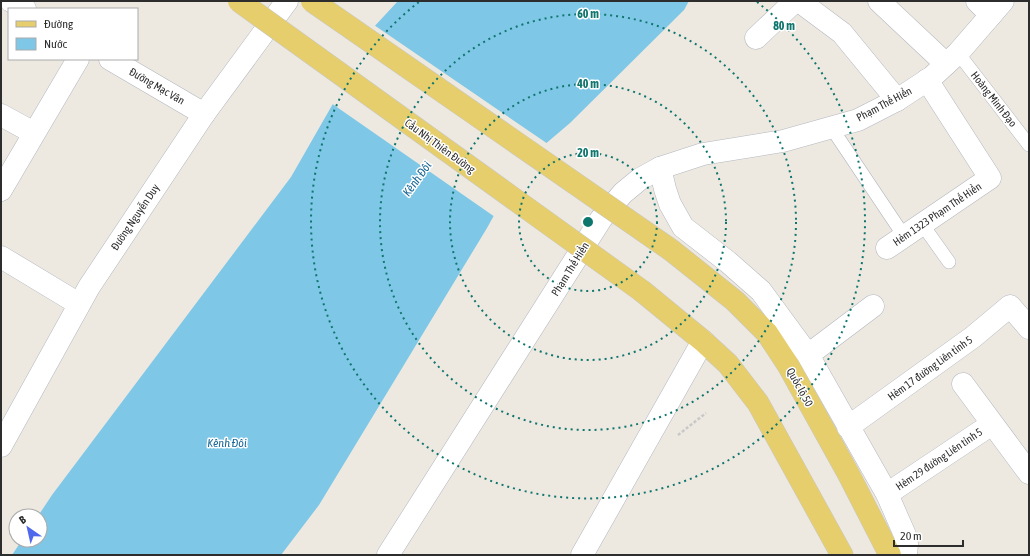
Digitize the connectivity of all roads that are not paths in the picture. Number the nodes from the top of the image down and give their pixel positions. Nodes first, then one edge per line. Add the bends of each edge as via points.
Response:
1 (11, 1) edge
2 (239, 1) edge
3 (287, 1) edge
4 (312, 1) edge
5 (795, 1) edge
6 (799, 1) edge
7 (879, 1) edge
8 (990, 6) edge
9 (23, 8) edge
10 (756, 38) dead end
11 (952, 59) junction
12 (77, 60) edge
13 (112, 60) edge
14 (927, 80) junction
15 (897, 100) junction
16 (204, 114) junction
17 (1, 115) edge
18 (831, 127) junction
19 (34, 133) junction
20 (1029, 145) edge
21 (660, 168) junction
22 (1, 190) edge
23 (922, 224) junction
24 (895, 242) joint
25 (1, 257) edge
26 (949, 262) dead end
27 (79, 304) junction
28 (874, 306) dead end
29 (1029, 328) edge
30 (703, 341) junction
31 (808, 355) junction
32 (963, 384) dead end
33 (992, 424) junction
34 (848, 427) junction
35 (1, 446) edge
36 (1029, 473) edge
37 (887, 494) junction
38 (388, 555) edge
39 (582, 555) edge
40 (842, 555) edge
41 (890, 555) edge
42 (906, 555) edge

1 - 9 street
2 - 30 main road, Cầu Nhị Thiên Đường, bridge via 642,291
3 - 16 street, Đường Nguyễn Duy
4 - 41 main road, Quốc lộ 50, bridge via 671,250 735,301 767,333 796,379
5 - 10 street
6 - 15 street via 842,33
7 - 11 street
8 - 11 street, Phạm Thế Hiển
11 - 14 street, Phạm Thế Hiển
11 - 20 lane, Hoàng Minh Đạo
12 - 19 street
13 - 16 street, Đường Mạc Vân
14 - 15 street, Phạm Thế Hiển
14 - 23 street, Hẻm 1323 Phạm Thế Hiển via 990,178
15 - 18 street, Phạm Thế Hiển via 858,120
16 - 27 street, Đường Nguyễn Duy
17 - 19 street
18 - 21 street, Phạm Thế Hiển via 783,141 703,154
18 - 24 lane
19 - 22 street
21 - 31 street via 670,204 683,227 761,291
21 - 38 street, Phạm Thế Hiển via 640,179 623,193 602,219
23 - 24 street, Hẻm 1323 Phạm Thế Hiển
23 - 26 lane
25 - 27 street
27 - 35 street, Đường Nguyễn Duy
28 - 31 street
29 - 34 street, Hẻm 17 đường Liên tỉnh 5 via 1010,306 973,337
30 - 39 street
30 - 40 main road via 728,364 758,403
31 - 34 street
32 - 33 street, Hẻm 29 đường Liên tỉnh 5
33 - 36 street, Hẻm 29 đường Liên tỉnh 5
33 - 37 street, Hẻm 29 đường Liên tỉnh 5
34 - 37 street
37 - 42 street via 905,534 908,544

